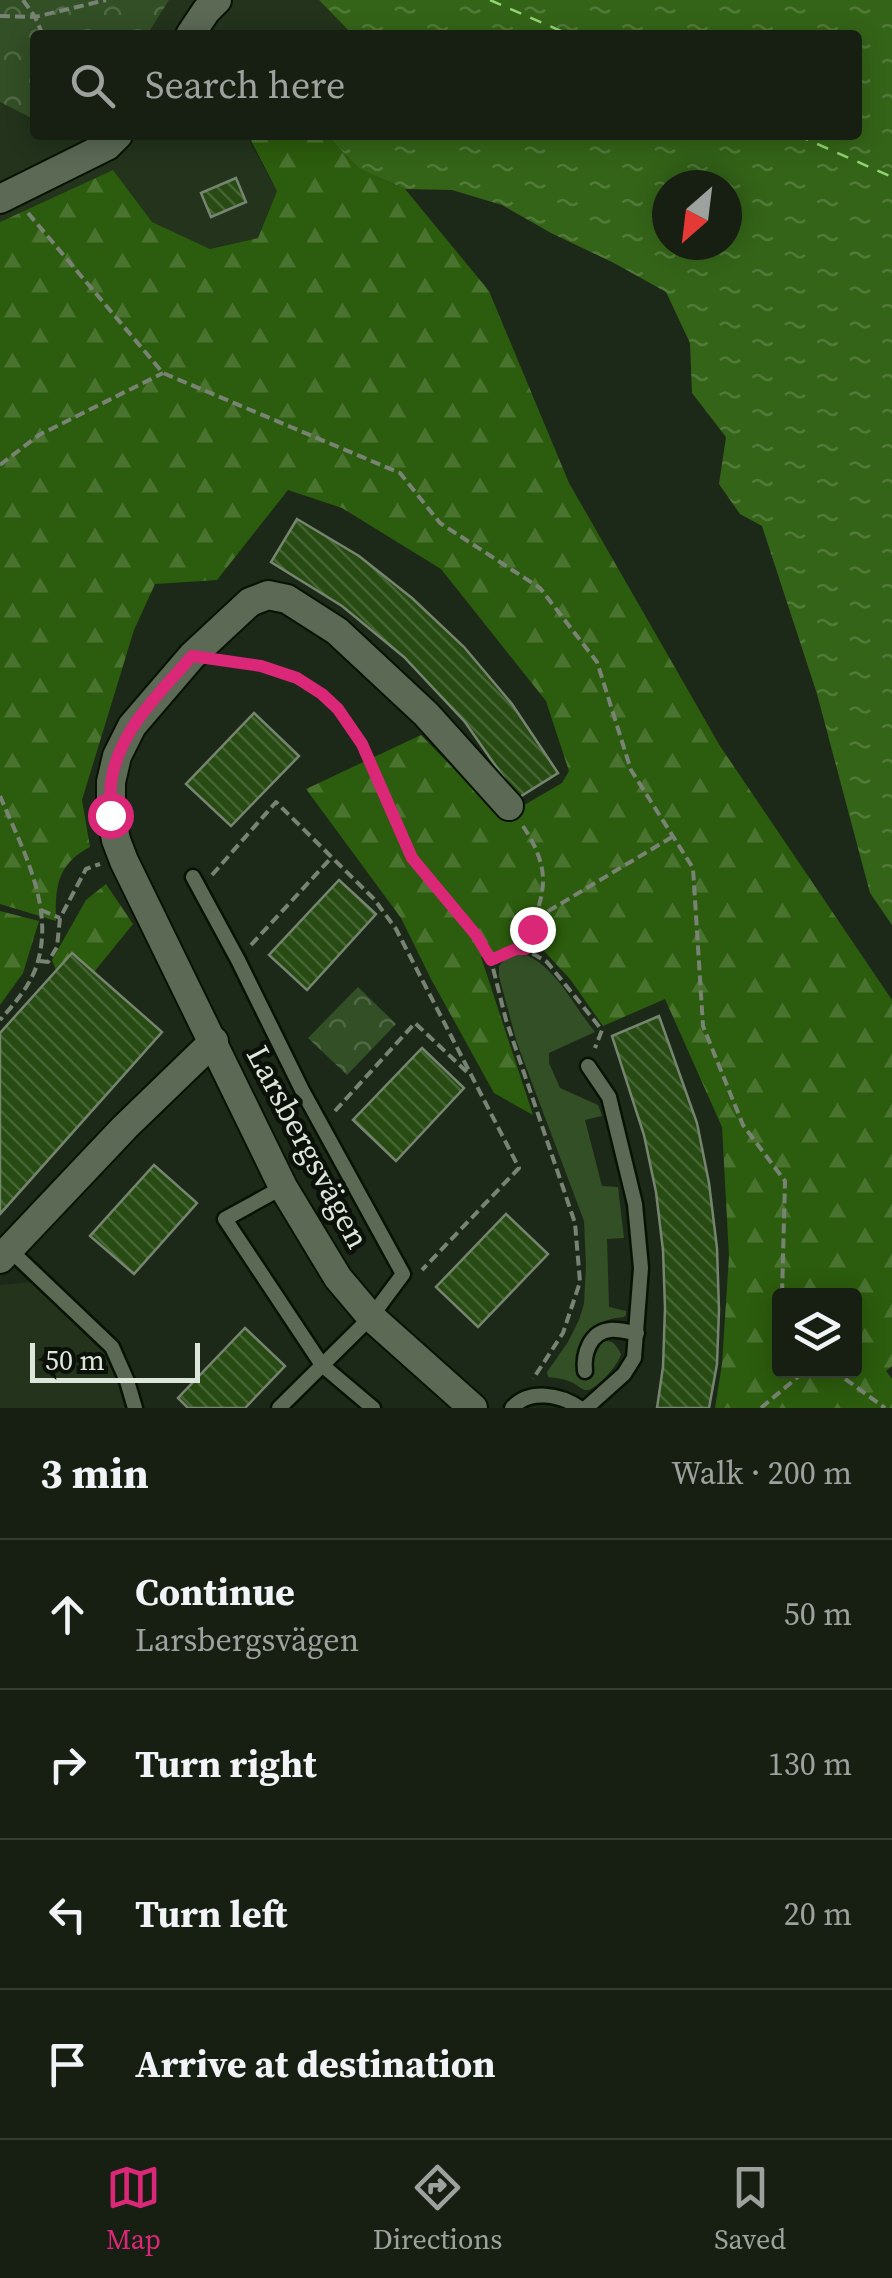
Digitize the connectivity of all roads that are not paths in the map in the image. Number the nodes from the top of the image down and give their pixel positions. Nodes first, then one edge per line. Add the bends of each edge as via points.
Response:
1 (218, 0) edge
2 (193, 30) edge
3 (113, 140) edge
4 (6, 196) edge
5 (509, 806) road end
6 (196, 883) road end
7 (214, 1041) junction
8 (588, 1066) road end
9 (283, 1188) junction
10 (4, 1254) edge
11 (372, 1317) junction
12 (636, 1333) junction
13 (322, 1365) junction
14 (586, 1371) dead end
15 (516, 1404) edge
16 (135, 1408) edge
17 (279, 1408) edge
18 (373, 1408) edge
19 (473, 1408) edge
20 (583, 1408) edge

1 - 2 street
3 - 4 street
5 - 7 street, Larsbergsvägen via 426,714 337,631 287,599 268,595 250,602 132,726 111,782 110,815 124,861
6 - 11 lane via 403,1274
7 - 9 street, Larsbergsvägen
7 - 10 street, Larsbergsvägen
8 - 12 lane via 610,1097 635,1204
9 - 11 street, Larsbergsvägen via 338,1278
9 - 13 lane via 224,1219
10 - 16 lane via 112,1347
11 - 13 lane
11 - 19 street, Larsbergsvägen
12 - 14 lane via 596,1335
12 - 20 lane via 634,1358 624,1374
13 - 17 lane
13 - 18 lane
15 - 20 lane via 553,1395

